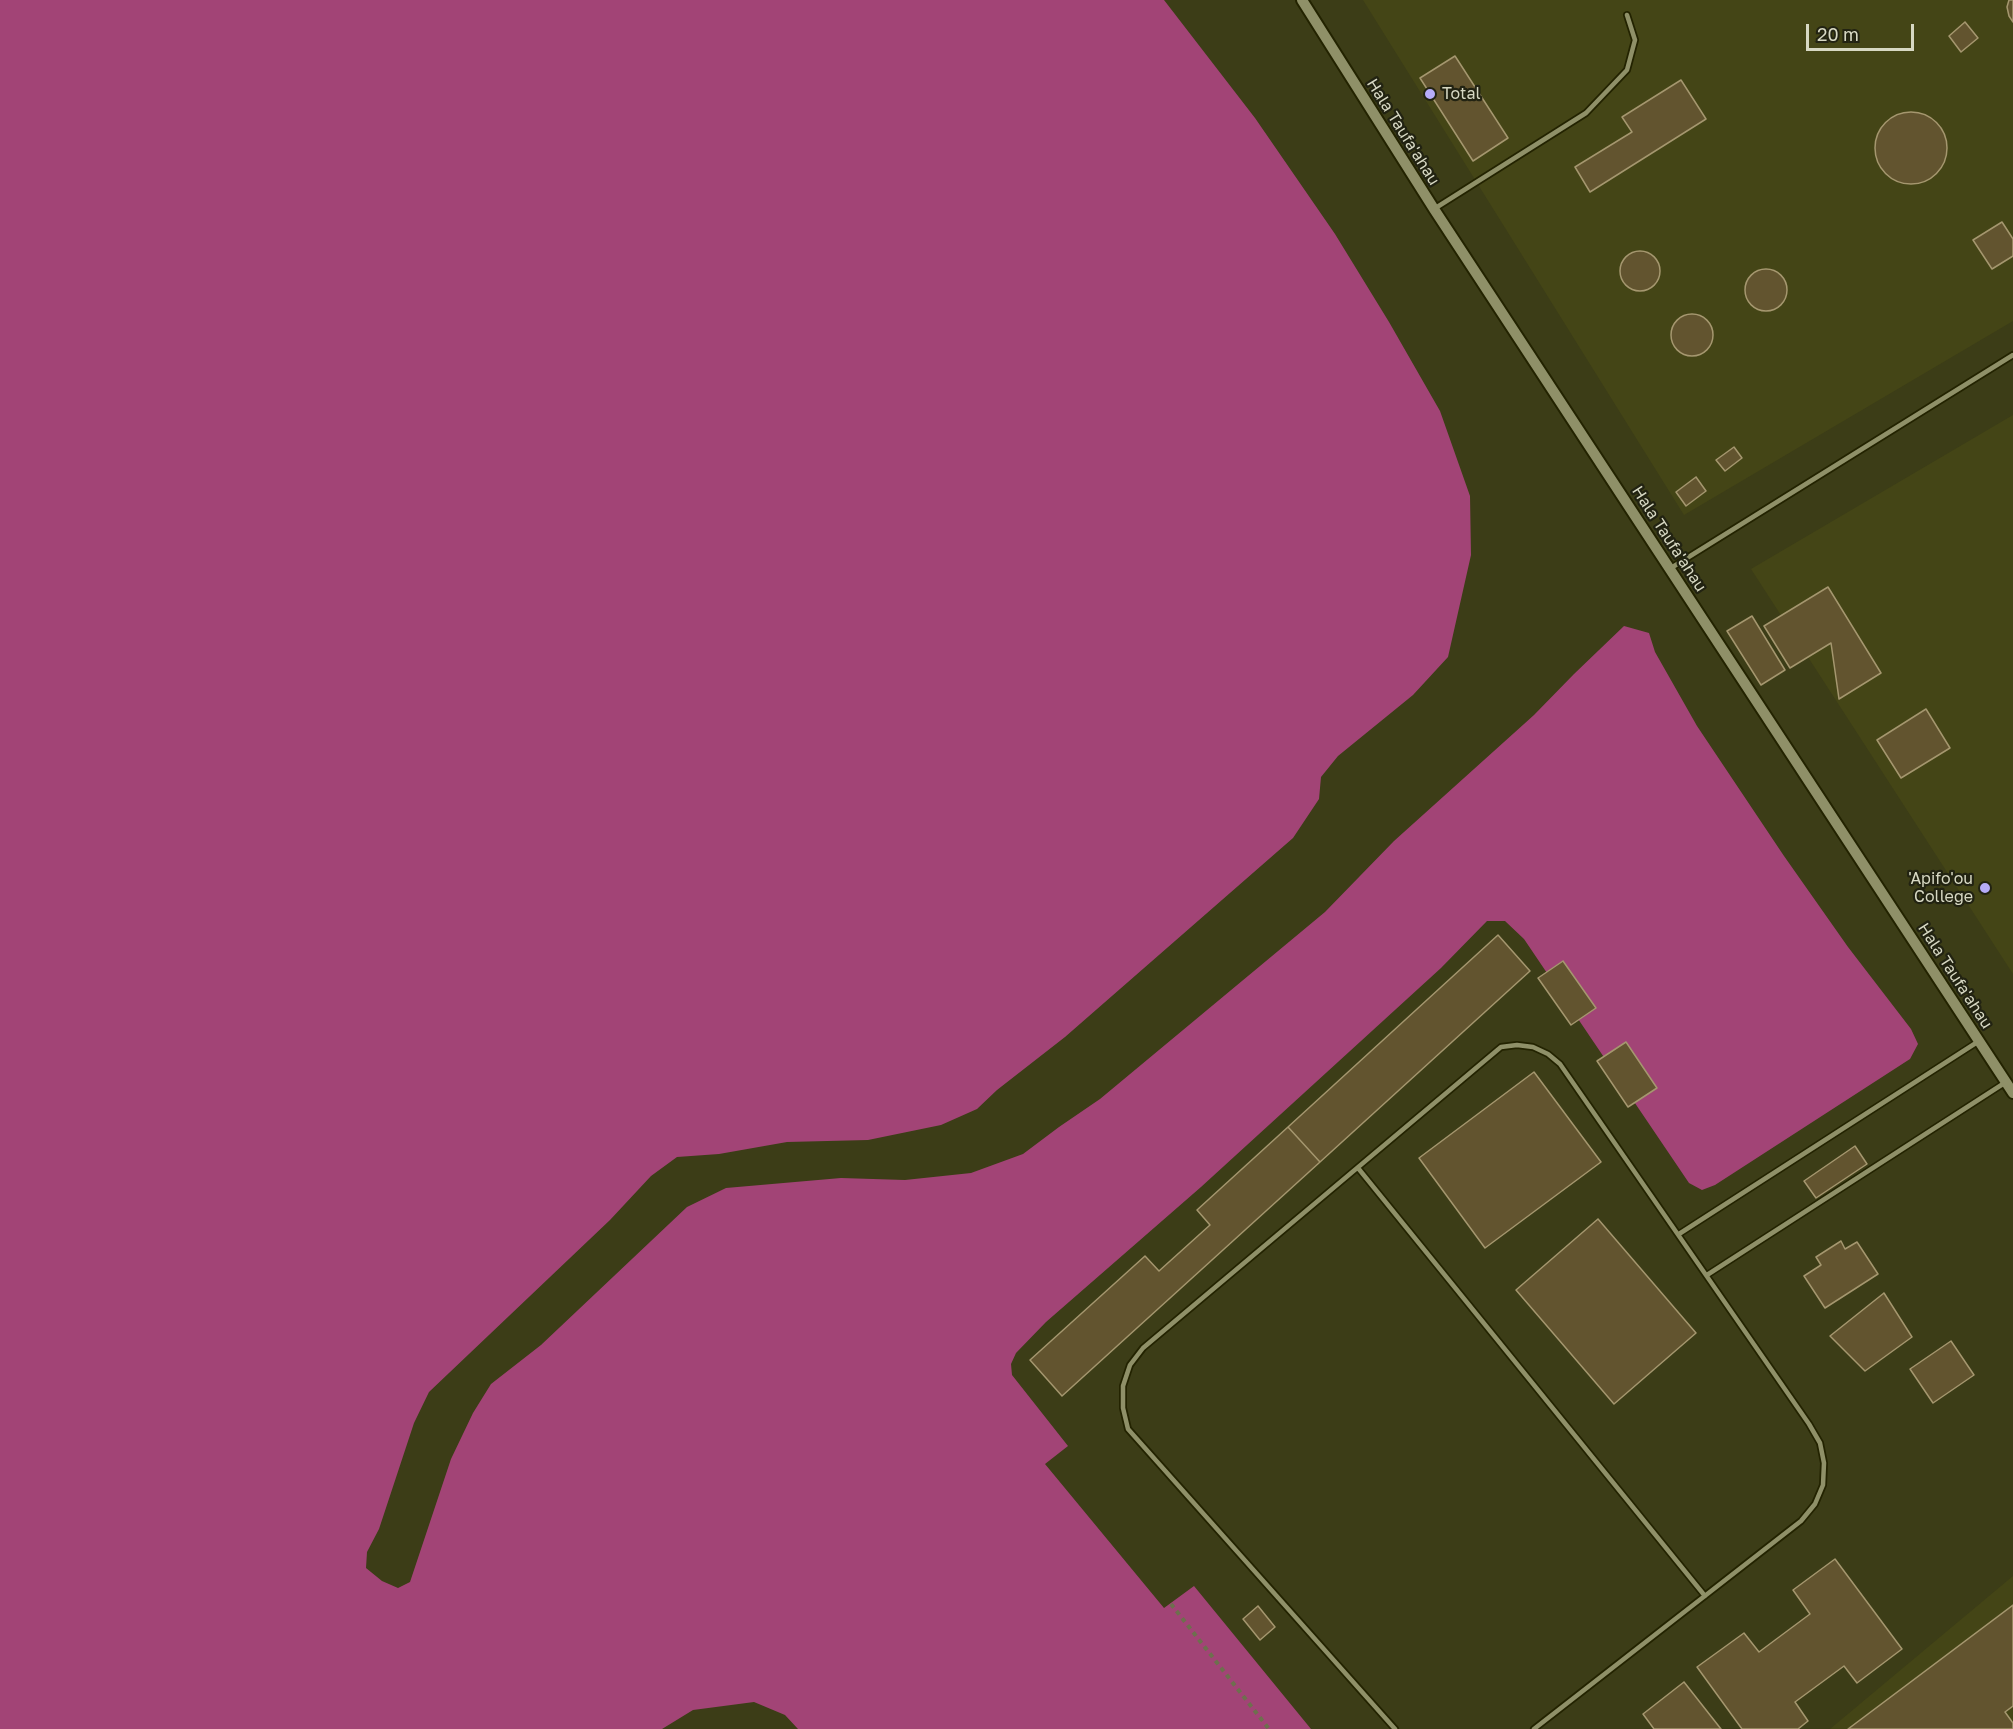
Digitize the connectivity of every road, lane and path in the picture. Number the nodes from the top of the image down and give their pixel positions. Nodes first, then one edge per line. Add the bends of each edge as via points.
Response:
1 (1302, 0) edge
2 (1627, 15) dead end
3 (1434, 208) junction
4 (2013, 355) edge
5 (1671, 568) junction
6 (1979, 1041) junction
7 (2006, 1082) junction
8 (2013, 1093) edge
9 (1358, 1168) junction
10 (1678, 1234) junction
11 (1707, 1275) junction
12 (1706, 1596) junction
13 (1171, 1604) dead end
14 (1269, 1729) edge
15 (1395, 1729) edge
16 (1534, 1729) edge

1 - 3 street, Hala Taufa'ahau
2 - 3 lane via 1635,40 1627,70 1586,113
3 - 5 street, Hala Taufa'ahau
4 - 5 lane
5 - 6 street, Hala Taufa'ahau
6 - 7 street, Hala Taufa'ahau
6 - 10 lane
7 - 8 street, Hala Taufa'ahau
7 - 11 lane
9 - 10 lane via 1501,1047 1533,1047 1560,1064
9 - 12 lane
9 - 15 lane via 1143,1348 1123,1386 1123,1408 1128,1429
10 - 11 lane
11 - 12 lane via 1809,1424 1820,1443 1824,1463 1823,1485 1815,1504 1801,1521
12 - 16 lane
13 - 14 path

